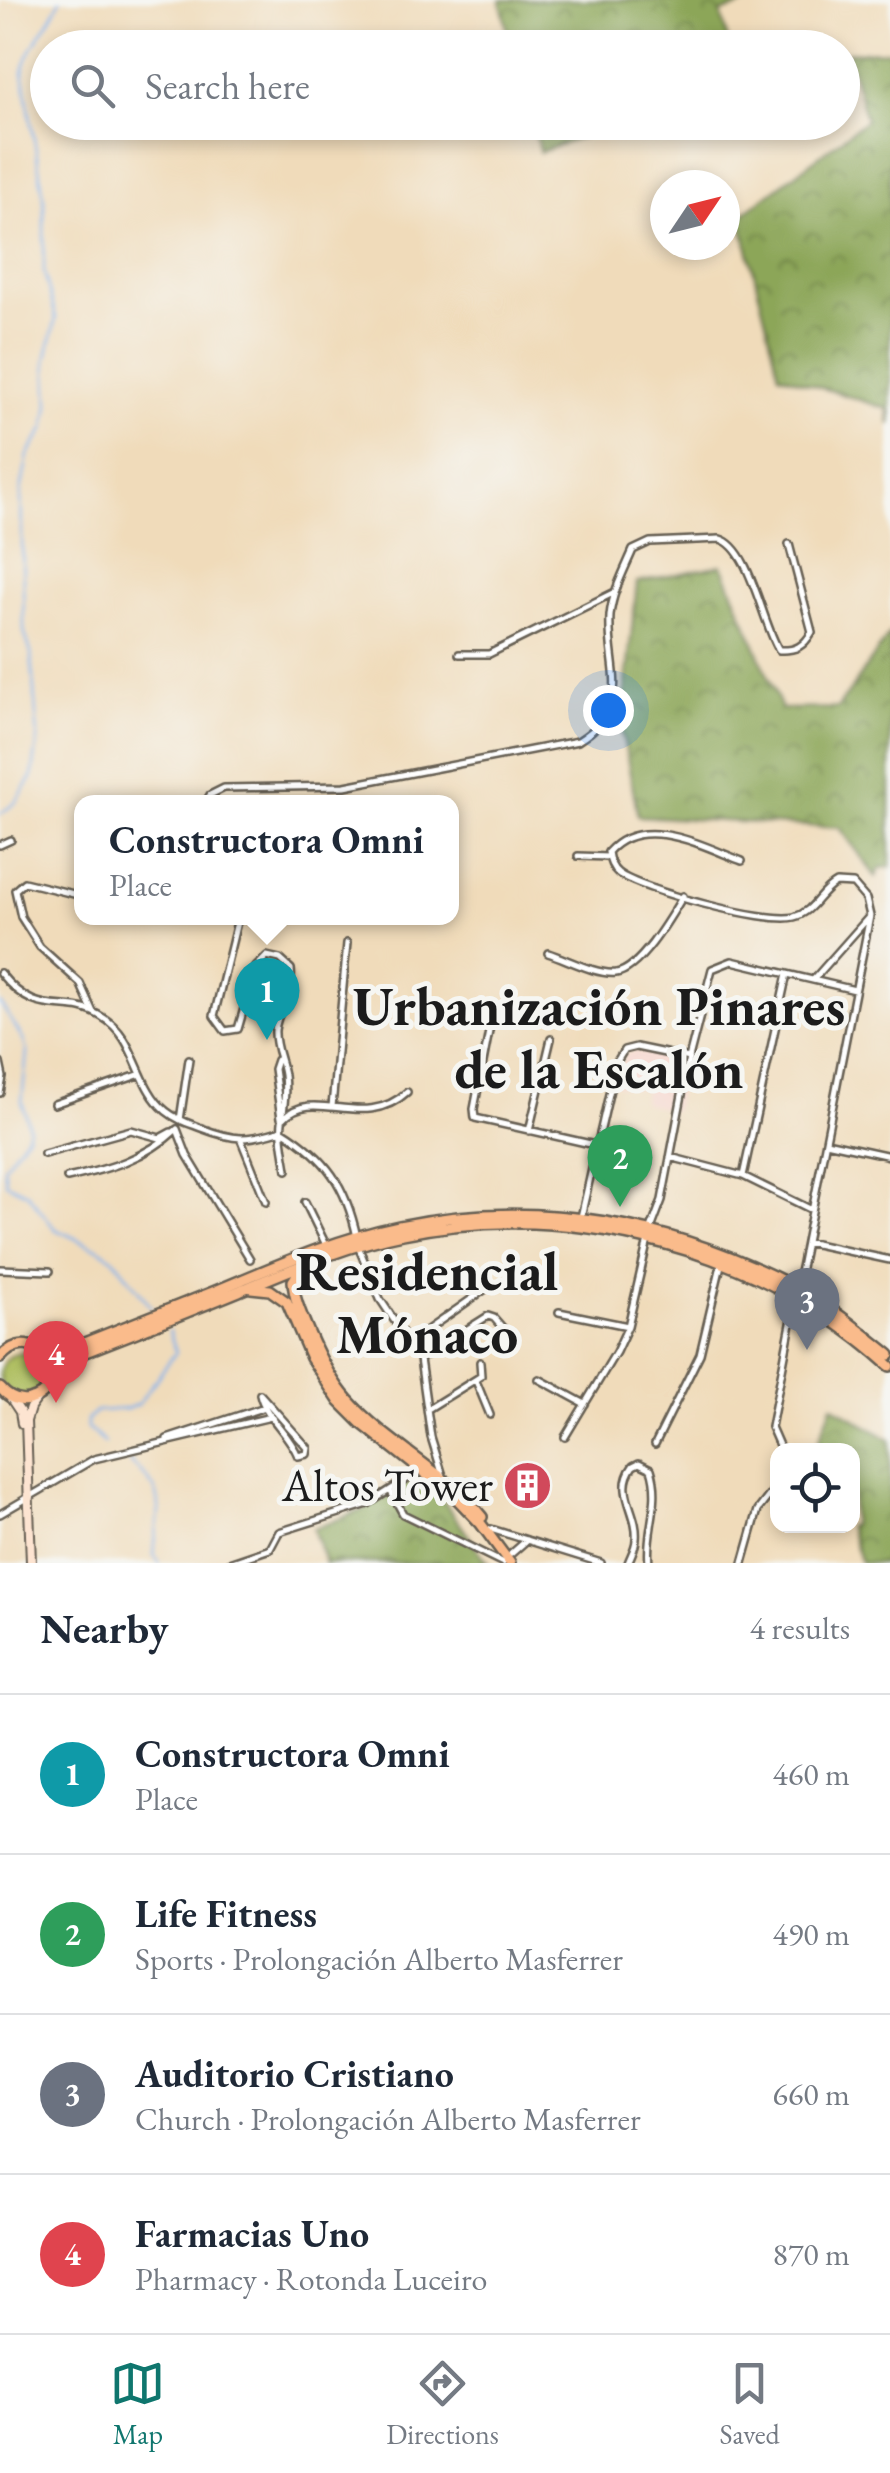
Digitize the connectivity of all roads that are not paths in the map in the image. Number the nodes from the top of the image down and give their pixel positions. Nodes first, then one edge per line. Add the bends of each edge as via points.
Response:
1 (789, 544) dead end
2 (615, 592) junction
3 (460, 654) dead end
4 (212, 795) edge
5 (11, 840) dead end
6 (0, 845) edge
7 (578, 856) dead end
8 (608, 857) junction
9 (742, 862) dead end
10 (74, 894) edge
11 (683, 896) junction
12 (870, 916) junction
13 (236, 925) edge
14 (346, 944) dead end
15 (548, 953) dead end
16 (0, 973) edge
17 (787, 974) junction
18 (814, 979) junction
19 (855, 990) junction
20 (92, 1012) junction
21 (491, 1021) dead end
22 (551, 1039) dead end
23 (688, 1058) junction
24 (189, 1059) dead end
25 (0, 1064) edge
26 (141, 1074) junction
27 (407, 1092) dead end
28 (0, 1093) edge
29 (54, 1104) dead end
30 (332, 1107) junction
31 (180, 1121) junction
32 (282, 1121) junction
33 (177, 1129) junction
34 (282, 1130) junction
35 (529, 1131) junction
36 (241, 1140) junction
37 (826, 1142) junction
38 (597, 1146) junction
39 (44, 1154) dead end
40 (890, 1156) edge
41 (670, 1157) junction
42 (287, 1170) dead end
43 (743, 1176) junction
44 (67, 1178) dead end
45 (266, 1202) dead end
46 (305, 1202) dead end
47 (812, 1210) junction
48 (581, 1217) junction
49 (649, 1235) junction
50 (358, 1241) junction
51 (806, 1242) junction
52 (328, 1247) junction
53 (250, 1259) dead end
54 (890, 1260) edge
55 (722, 1263) junction
56 (304, 1264) junction
57 (0, 1269) edge
58 (50, 1271) dead end
59 (490, 1286) dead end
60 (248, 1288) junction
61 (797, 1292) junction
62 (559, 1312) dead end
63 (628, 1326) junction
64 (508, 1334) dead end
65 (410, 1342) junction
66 (42, 1354) junction
67 (890, 1355) edge
68 (0, 1358) edge
69 (420, 1359) junction
70 (480, 1362) dead end
71 (890, 1366) edge
72 (50, 1373) junction
73 (540, 1379) dead end
74 (476, 1381) junction
75 (3, 1392) edge
76 (41, 1394) junction
77 (585, 1404) junction
78 (264, 1407) junction
79 (428, 1409) junction
80 (490, 1415) dead end
81 (271, 1416) junction
82 (565, 1437) dead end
83 (164, 1440) junction
84 (778, 1443) edge
85 (655, 1444) dead end
86 (424, 1470) junction
87 (443, 1476) junction
88 (390, 1490) junction
89 (770, 1494) edge
90 (27, 1498) junction
91 (0, 1514) edge
92 (492, 1529) junction
93 (637, 1534) junction
94 (649, 1536) junction
95 (527, 1540) junction
96 (510, 1561) edge
97 (29, 1563) edge
98 (229, 1563) edge
99 (601, 1563) edge
100 (628, 1563) edge
101 (649, 1563) edge
102 (742, 1563) edge

1 - 2 street via 812,632 792,651 779,650 768,634 732,542 650,542 634,550
2 - 3 street via 489,654
2 - 4 street via 610,617 616,693 608,718 578,741 345,786 224,788
5 - 6 street
7 - 8 street
8 - 9 street via 626,838 662,834
8 - 11 street via 618,873
10 - 20 street via 24,882 15,890 40,947 80,983
11 - 12 street via 704,906 793,918 815,906 829,887 844,883 860,890
11 - 15 street via 627,969 608,972
12 - 18 street
12 - 19 street
13 - 32 street via 214,1016 225,1031 238,1029 256,967 268,956 291,970 276,1028 284,1070
14 - 30 street
16 - 20 street via 25,998
17 - 18 street
17 - 23 street via 732,961 712,968
17 - 43 street
18 - 19 street
19 - 37 street
20 - 26 street via 122,1035
21 - 35 street via 476,1118
22 - 35 street
23 - 38 street via 624,1050
23 - 41 street
24 - 31 street
25 - 28 street
26 - 29 street
26 - 31 street
27 - 30 street via 372,1111
30 - 32 street via 302,1106
31 - 33 street
31 - 36 street
32 - 34 street
33 - 39 street via 160,1138 131,1130
33 - 44 street via 133,1160
33 - 53 street
34 - 36 street
34 - 42 street
34 - 50 street via 336,1177 350,1202
35 - 38 street
36 - 45 street
37 - 40 street
37 - 47 street
38 - 48 street
41 - 43 street
41 - 49 street
43 - 47 street
46 - 52 street
47 - 51 street
48 - 49 main road
48 - 50 main road via 438,1220
49 - 50 main road via 511,1222
49 - 55 main road
49 - 61 main road via 692,1242
49 - 63 street
50 - 52 main road
50 - 56 main road
50 - 65 street via 380,1300
51 - 54 street
51 - 61 street
52 - 66 main road
55 - 61 main road
55 - 85 street via 700,1354
56 - 60 main road
56 - 87 main road via 293,1281 296,1300 340,1390
57 - 58 street
59 - 65 street
60 - 72 main road via 70,1358
60 - 86 main road via 270,1290 286,1302 339,1401
61 - 67 main road
61 - 71 main road
61 - 84 street via 770,1427
62 - 63 street
63 - 77 street
64 - 69 street via 488,1316
65 - 69 street
66 - 68 main road via 20,1346
66 - 72 main road
69 - 79 street
70 - 74 street
72 - 76 main road
73 - 77 street
74 - 79 street
74 - 80 street
75 - 76 main road via 28,1400
75 - 90 main road via 21,1417
76 - 90 main road via 26,1416
77 - 82 street
78 - 81 street
78 - 81 street via 260,1394 307,1454 298,1456
78 - 83 street
79 - 87 street
81 - 83 street
83 - 90 street via 94,1459
86 - 88 street
86 - 96 main road via 482,1524
87 - 92 main road
88 - 96 street via 403,1514
88 - 98 street via 368,1504 280,1532 270,1548
89 - 102 street via 758,1510
90 - 91 street
90 - 97 main road
92 - 95 street
92 - 96 main road
93 - 94 street
93 - 94 street via 625,1492 628,1474 639,1463 655,1480
93 - 100 street
94 - 101 street
95 - 96 street
95 - 99 street

